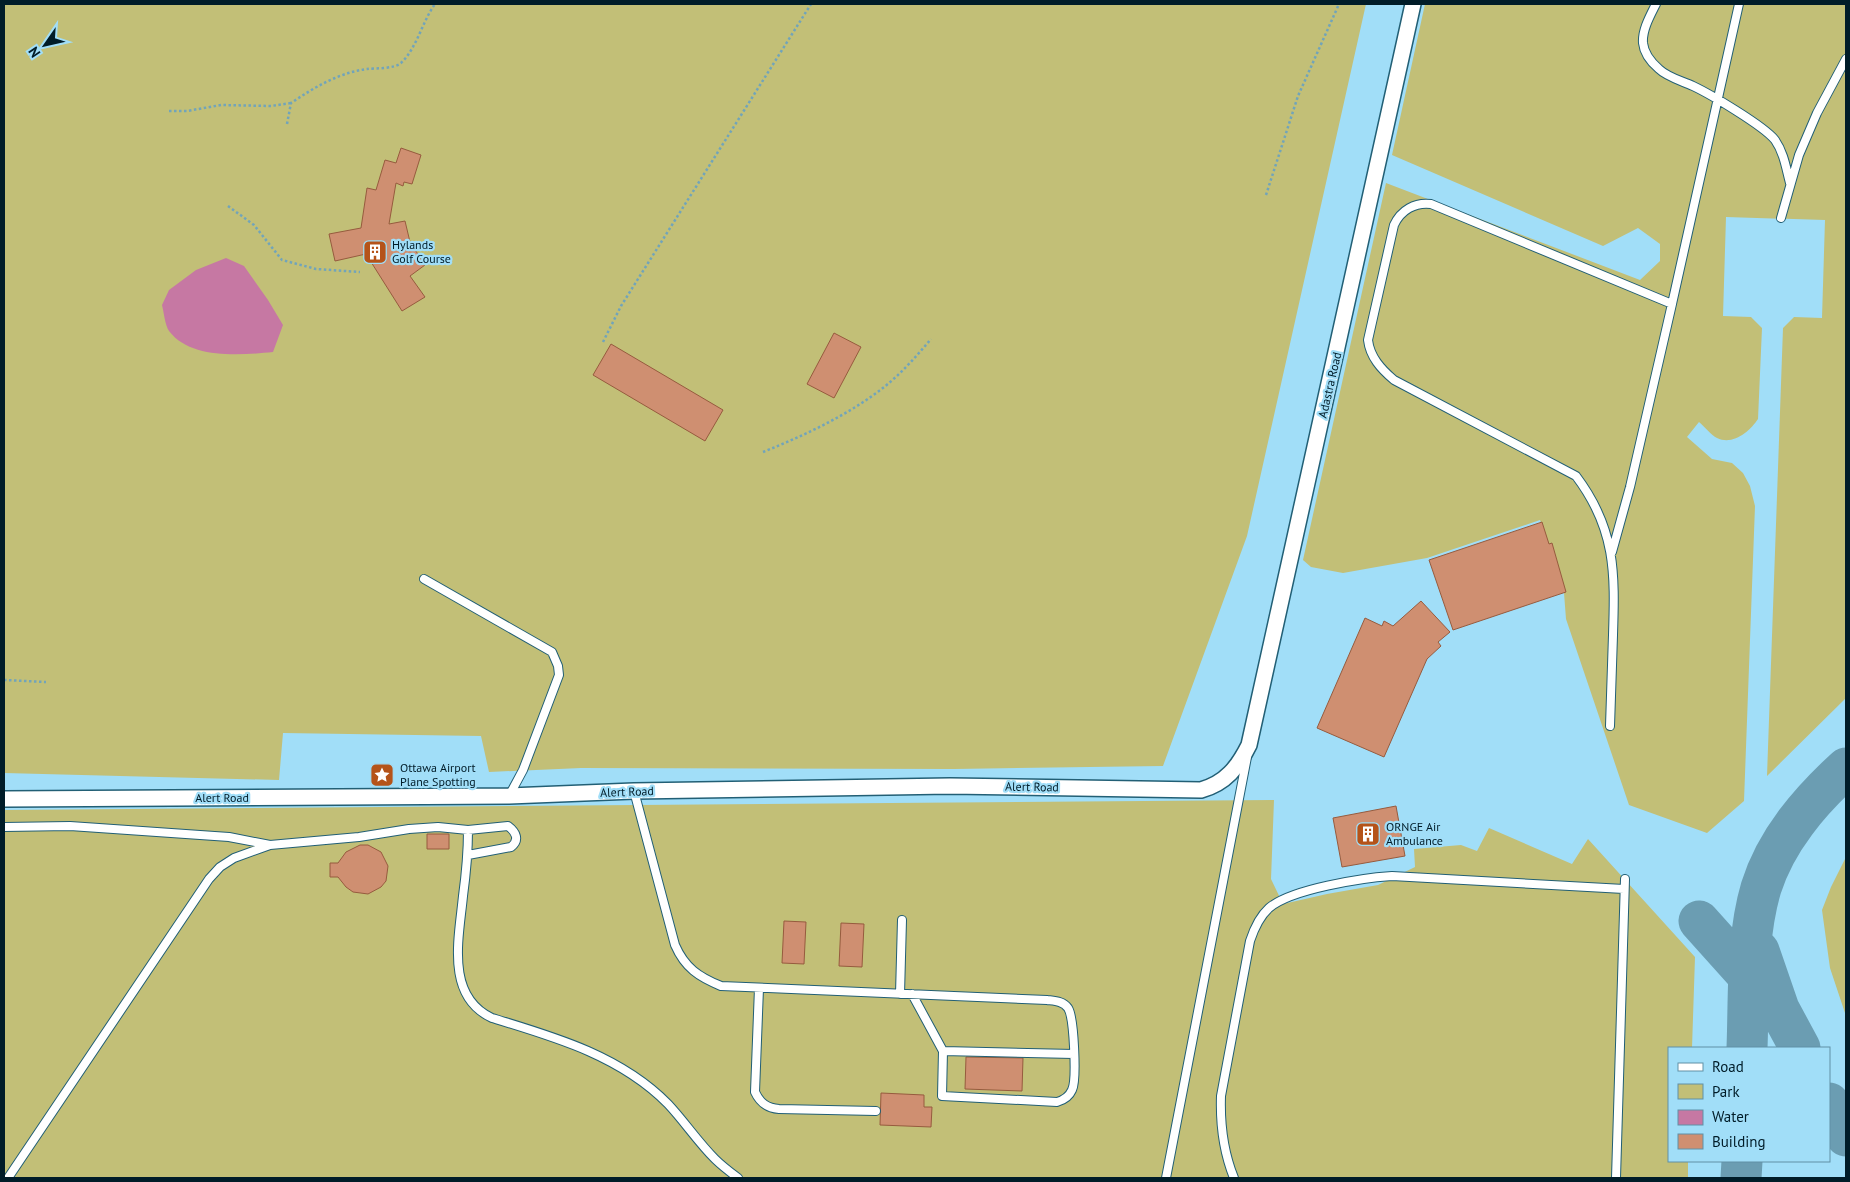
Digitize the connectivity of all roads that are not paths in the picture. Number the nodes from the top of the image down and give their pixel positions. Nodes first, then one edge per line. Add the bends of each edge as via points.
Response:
1 (1413, 4) edge
2 (1656, 4) edge
3 (1739, 4) edge
4 (1846, 59) edge
5 (1718, 101) junction
6 (1790, 183) junction
7 (1781, 218) dead end
8 (1672, 304) junction
9 (1612, 554) junction
10 (424, 579) dead end
11 (1610, 726) dead end
12 (1249, 745) junction
13 (1240, 763) joint
14 (634, 791) junction
15 (509, 796) junction
16 (4, 799) edge
17 (4, 827) edge
18 (468, 830) junction
19 (270, 845) junction
20 (468, 855) junction
21 (1625, 879) dead end
22 (1624, 889) junction
23 (902, 920) dead end
24 (759, 988) junction
25 (900, 994) junction
26 (912, 994) junction
27 (943, 1051) junction
28 (1074, 1054) junction
29 (876, 1111) dead end
30 (8, 1178) edge
31 (738, 1178) edge
32 (1166, 1178) edge
33 (1234, 1178) edge
34 (1616, 1178) edge

1 - 12 street, Adastra Road
2 - 5 lane via 1643,42 1648,56 1660,71
3 - 5 lane
4 - 6 lane via 1817,113
5 - 6 lane via 1775,140 1784,157
5 - 8 lane
6 - 7 lane
8 - 9 lane
8 - 9 lane via 1432,204 1408,208 1394,226 1368,340 1372,356 1394,380 1576,476 1596,506
9 - 11 lane via 1615,580
10 - 15 lane via 552,652 558,666 556,683 523,770
12 - 13 street, Adastra Road
12 - 32 lane
13 - 14 street, Alert Road via 1221,782 1201,790 950,786
14 - 15 street, Alert Road
14 - 24 lane via 679,954 693,971 721,986
15 - 16 street, Alert Road
17 - 19 lane via 70,826 229,836
18 - 19 lane via 409,829
18 - 20 lane
18 - 20 lane via 508,826 515,833 516,843 511,847
19 - 30 lane via 234,858 209,879
20 - 31 lane via 457,950 459,972 470,1002 481,1013 571,1043 641,1080 668,1104 714,1158
21 - 22 lane
22 - 33 lane via 1392,876 1293,895 1269,908 1255,927 1250,941 1221,1096 1223,1146
22 - 34 lane
23 - 25 lane
24 - 25 lane
24 - 29 lane via 755,1092 763,1104 779,1109
25 - 26 lane
26 - 27 lane
26 - 28 lane via 1059,1002 1071,1014
27 - 28 lane
27 - 28 lane via 942,1096 1058,1102 1067,1098 1073,1087

